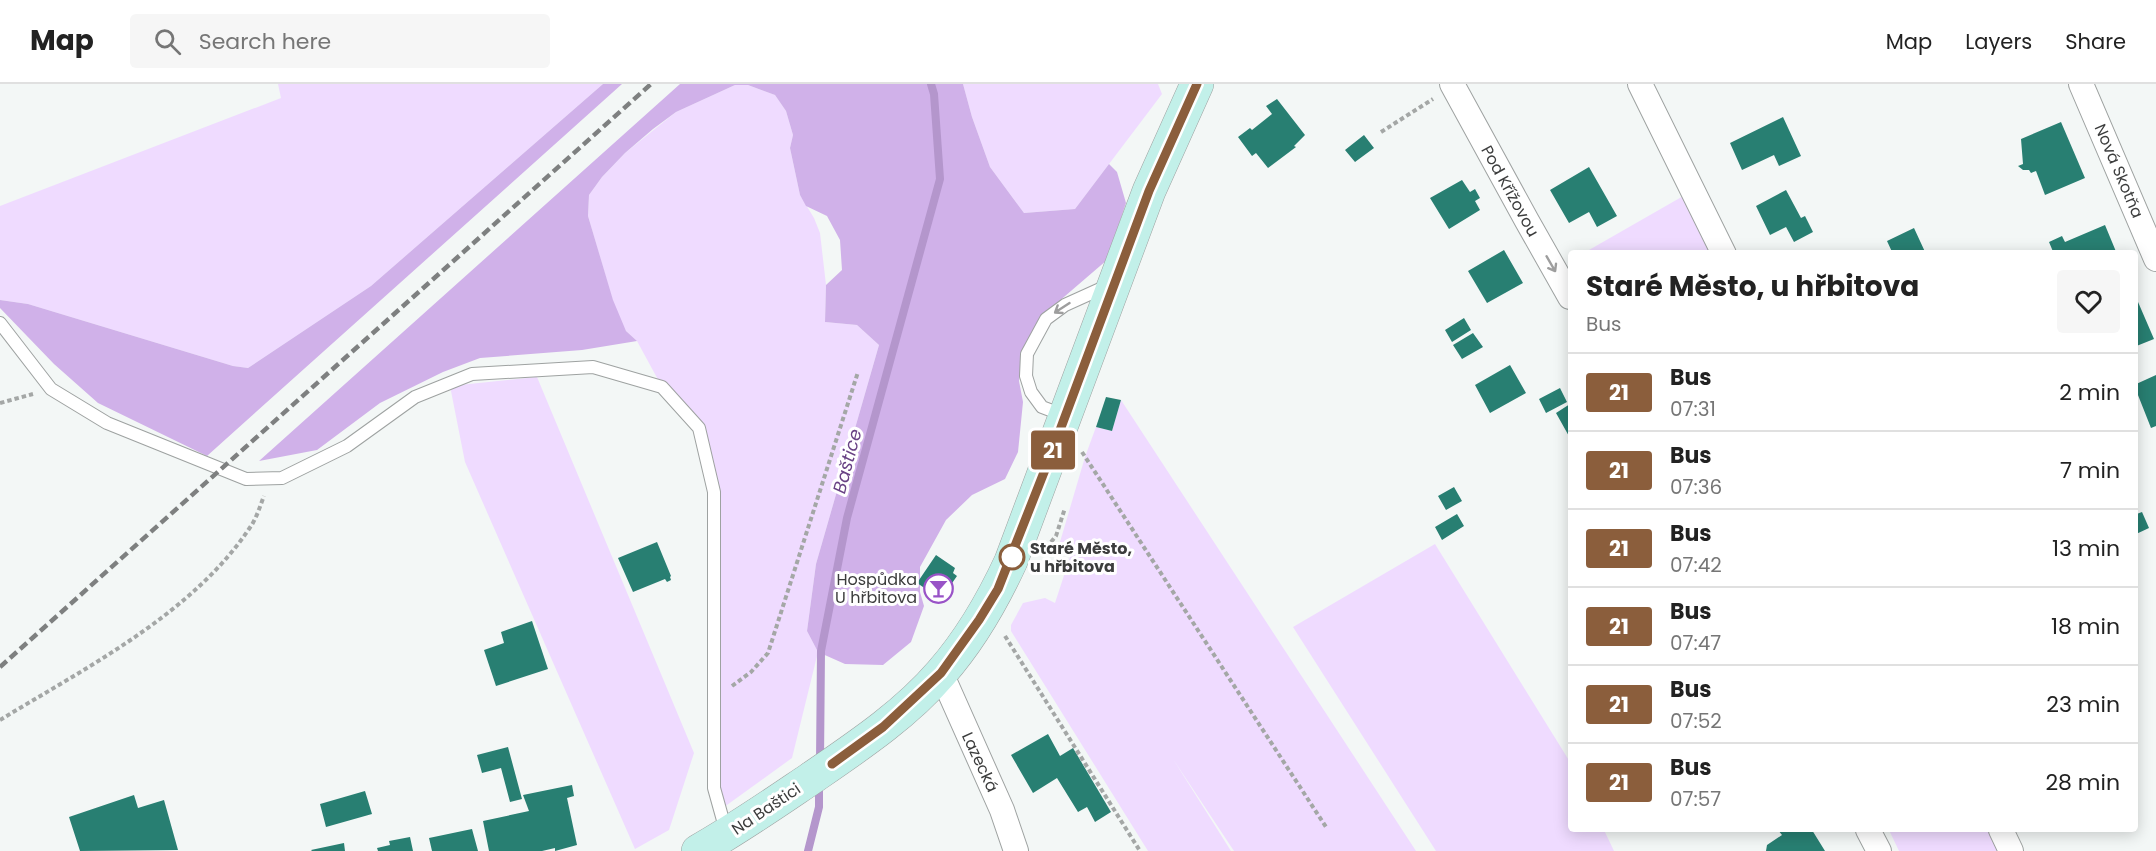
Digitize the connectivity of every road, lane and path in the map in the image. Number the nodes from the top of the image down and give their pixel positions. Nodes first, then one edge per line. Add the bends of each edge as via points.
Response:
1 (1197, 84) edge
2 (1640, 84) edge
3 (2081, 84) edge
4 (1453, 85) edge
5 (1381, 132) dead end
6 (1722, 250) edge
7 (2156, 259) edge
8 (1114, 283) junction
9 (1568, 293) edge
10 (0, 323) edge
11 (858, 372) dead end
12 (51, 389) junction
13 (0, 403) edge
14 (1065, 416) junction
15 (1082, 452) dead end
16 (271, 479) junction
17 (987, 607) junction
18 (941, 673) junction
19 (714, 700) junction
20 (0, 720) edge
21 (1326, 827) dead end
22 (1869, 832) edge
23 (2002, 832) edge
24 (727, 835) junction
25 (698, 851) edge
26 (1016, 851) edge
27 (1140, 851) edge
28 (1879, 851) edge
29 (2011, 851) edge

1 - 8 main road, Na Baštici via 1149,191
2 - 6 street
3 - 7 street, Nová Skotňa
4 - 5 path
4 -> 9 street, Pod Křížovou
8 - 14 main road, Na Baštici
8 -> 14 lane via 1065,305 1046,319 1027,354 1026,376 1031,393 1042,407
10 - 12 lane
11 - 19 path via 768,652 751,672
12 - 13 path
12 - 16 lane via 107,423 220,470 246,479
14 - 17 main road, Na Baštici via 1011,561
15 - 21 path
16 - 19 lane via 282,478 347,446 415,397 472,374 592,367 662,387 699,429 714,492
16 - 20 path via 253,524 213,574 143,632
17 - 18 main road, Na Baštici
17 - 27 path
18 - 24 main road, Na Baštici via 883,727
18 - 26 street, Lazecká via 1002,810
19 - 24 lane via 714,788
22 - 28 street
23 - 29 street
24 - 25 main road, Na Baštici

